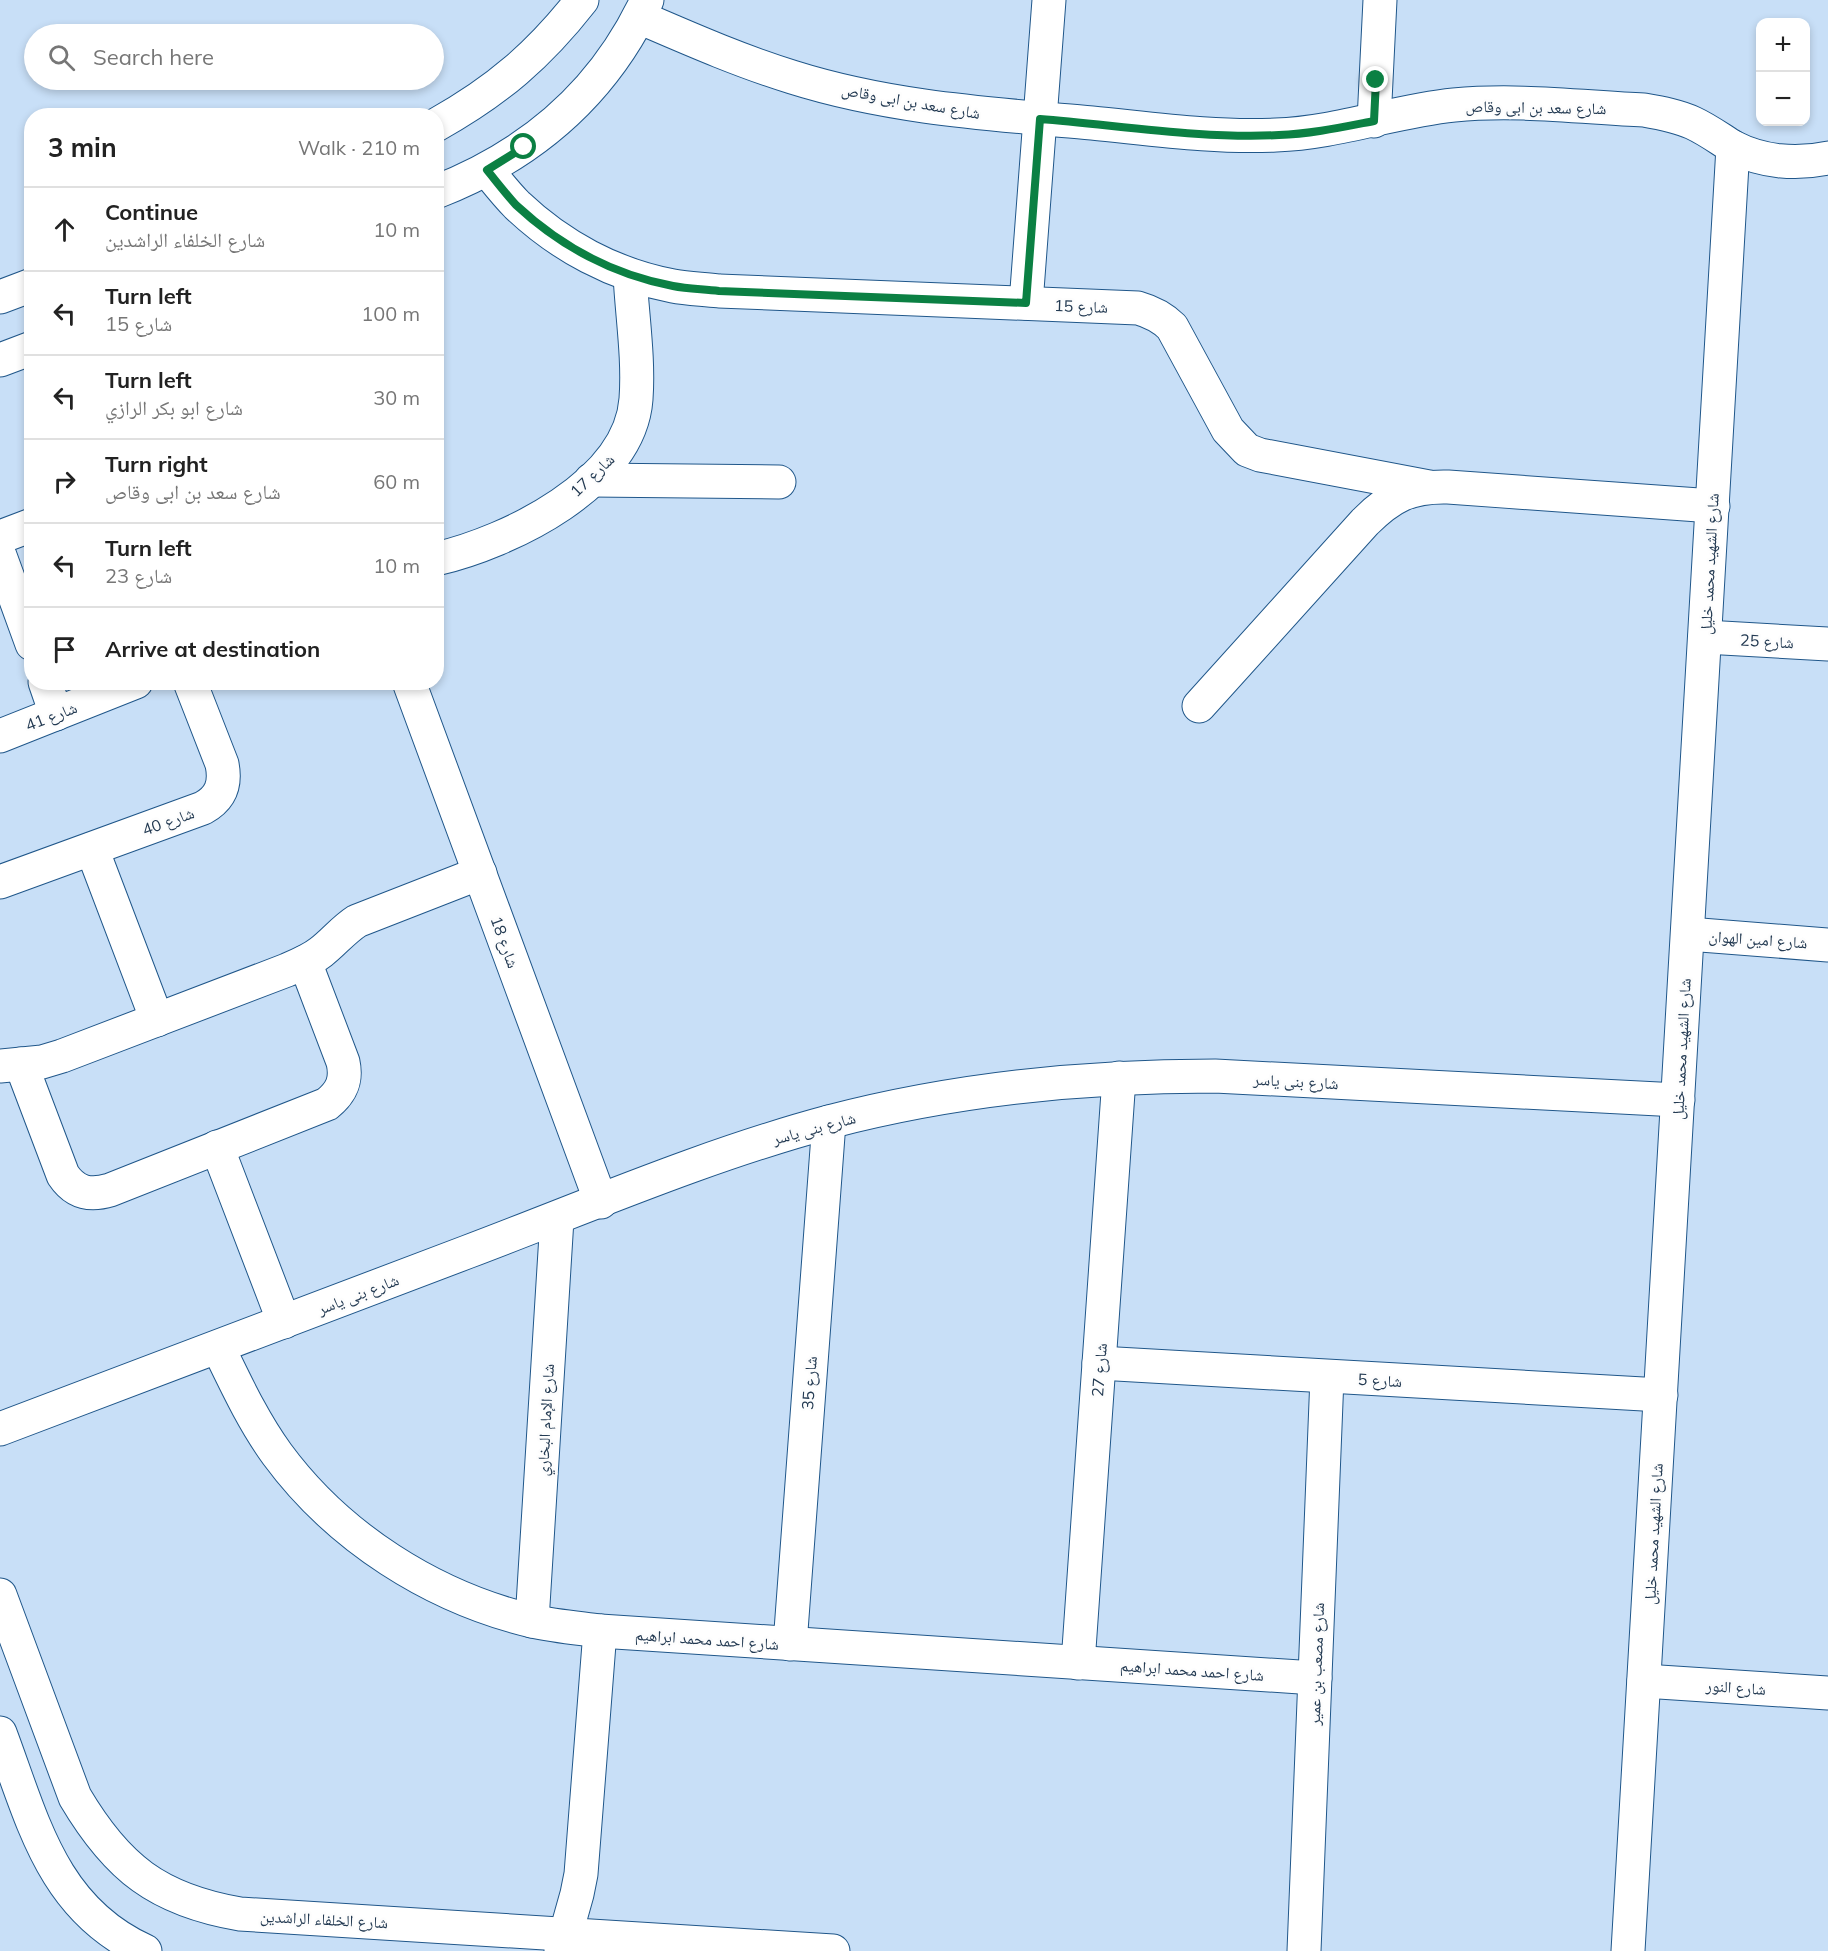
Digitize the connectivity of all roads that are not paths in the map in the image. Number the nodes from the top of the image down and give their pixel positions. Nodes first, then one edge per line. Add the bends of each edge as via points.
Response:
1 (582, 0) edge
2 (1049, 0) edge
3 (1380, 0) edge
4 (643, 8) edge
5 (1040, 119) junction
6 (444, 121) edge
7 (1374, 121) junction
8 (1733, 147) junction
9 (1828, 158) edge
10 (487, 170) junction
11 (444, 189) edge
12 (630, 275) junction
13 (24, 288) edge
14 (0, 297) edge
15 (1026, 303) junction
16 (24, 351) edge
17 (0, 360) edge
18 (591, 480) junction
19 (779, 482) dead end
20 (1429, 487) junction
21 (1713, 506) junction
22 (24, 528) edge
23 (0, 537) edge
24 (0, 556) edge
25 (444, 557) edge
26 (24, 622) edge
27 (1705, 637) junction
28 (1828, 644) edge
29 (48, 690) edge
30 (116, 690) edge
31 (192, 690) edge
32 (413, 690) edge
33 (1199, 706) dead end
34 (56, 714) junction
35 (0, 736) edge
36 (92, 849) junction
37 (480, 873) junction
38 (0, 882) edge
39 (1688, 934) junction
40 (1828, 945) edge
41 (305, 962) junction
42 (157, 1020) junction
43 (10, 1065) edge
44 (1119, 1078) junction
45 (1678, 1100) junction
46 (829, 1122) junction
47 (217, 1147) junction
48 (601, 1202) junction
49 (557, 1219) junction
50 (284, 1322) junction
51 (218, 1347) junction
52 (1099, 1363) junction
53 (1327, 1377) junction
54 (1661, 1395) junction
55 (0, 1429) edge
56 (0, 1595) edge
57 (532, 1621) junction
58 (600, 1631) junction
59 (790, 1644) junction
60 (1078, 1663) junction
61 (1315, 1678) junction
62 (1644, 1681) junction
63 (1828, 1694) edge
64 (0, 1733) edge
65 (563, 1942) edge
66 (136, 1949) edge
67 (833, 1951) edge
68 (1304, 1951) edge
69 (1628, 1951) edge

1 - 6 street via 557,32 517,71 473,105
2 - 5 street
3 - 7 street
4 - 5 street, شارع سعد بن ابى وقاص via 715,51 794,78 874,98 956,112
4 - 10 street via 617,55 590,89 559,120
5 - 7 street, شارع سعد بن ابى وقاص via 1248,136 1312,132
5 - 15 street
7 - 8 street, شارع سعد بن ابى وقاص via 1412,111 1491,103 1644,110 1692,122
8 - 9 street, شارع سعد بن ابى وقاص via 1786,162
8 - 21 street, شارع الشهيد محمد خليل
10 - 11 street
10 - 12 street, شارع 15 via 516,204 550,233 588,257
12 - 15 street, شارع 15 via 674,286 719,291
12 - 18 street, شارع 17 via 636,400 628,431 613,458
13 - 14 street
15 - 20 street, شارع 15 via 1138,308 1157,315 1172,327 1228,430 1247,450 1260,456
16 - 17 street
18 - 19 street
18 - 25 street, شارع 17 via 552,511 509,535
20 - 21 street
20 - 33 street via 1411,490 1378,509
21 - 27 street, شارع الشهيد محمد خليل
22 - 23 street
24 - 26 street
27 - 28 street, شارع 25
27 - 39 street, شارع الشهيد محمد خليل
29 - 34 street
30 - 34 street, شارع 41
31 - 36 street, شارع 40 via 222,764 224,785 219,795 203,808
32 - 37 street, شارع 18
34 - 35 street, شارع 41
36 - 38 street, شارع 40
36 - 42 street
37 - 41 street via 357,921
37 - 48 street, شارع 18
39 - 40 street, شارع امين الهوان
39 - 45 street, شارع الشهيد محمد خليل
41 - 42 street
41 - 47 street via 343,1062 343,1086 327,1104
42 - 43 street via 62,1056
43 - 47 street via 63,1174 77,1190 99,1193
44 - 45 street, شارع بنى ياسر via 1215,1076
44 - 46 street, شارع بنى ياسر via 973,1093
44 - 52 street, شارع 27
45 - 54 street, شارع الشهيد محمد خليل
46 - 48 street, شارع بنى ياسر via 697,1164
46 - 59 street, شارع 35
47 - 50 street
48 - 49 street, شارع بنى ياسر
49 - 50 street, شارع بنى ياسر
49 - 57 street, شارع الإمام البخاري
50 - 51 street, شارع بنى ياسر
51 - 55 street, شارع بنى ياسر
51 - 57 street, شارع احمد محمد ابراهيم via 244,1403 278,1455 318,1501 365,1543 417,1576 473,1603
52 - 53 street, شارع 5
52 - 60 street, شارع 27
53 - 54 street, شارع 5
53 - 61 street, شارع مصعب بن عمير
54 - 62 street, شارع الشهيد محمد خليل
56 - 65 street, شارع الخلفاء الراشدين via 75,1797 100,1836 142,1878 172,1896 240,1914
57 - 58 street, شارع احمد محمد ابراهيم
58 - 59 street, شارع احمد محمد ابراهيم
58 - 65 street via 581,1874
59 - 60 street, شارع احمد محمد ابراهيم
60 - 61 street, شارع احمد محمد ابراهيم
61 - 68 street, شارع مصعب بن عمير
62 - 63 street, شارع النور
62 - 69 street, شارع الشهيد محمد خليل
64 - 66 street via 40,1842 56,1873 76,1902
65 - 67 street, شارع الخلفاء الراشدين

